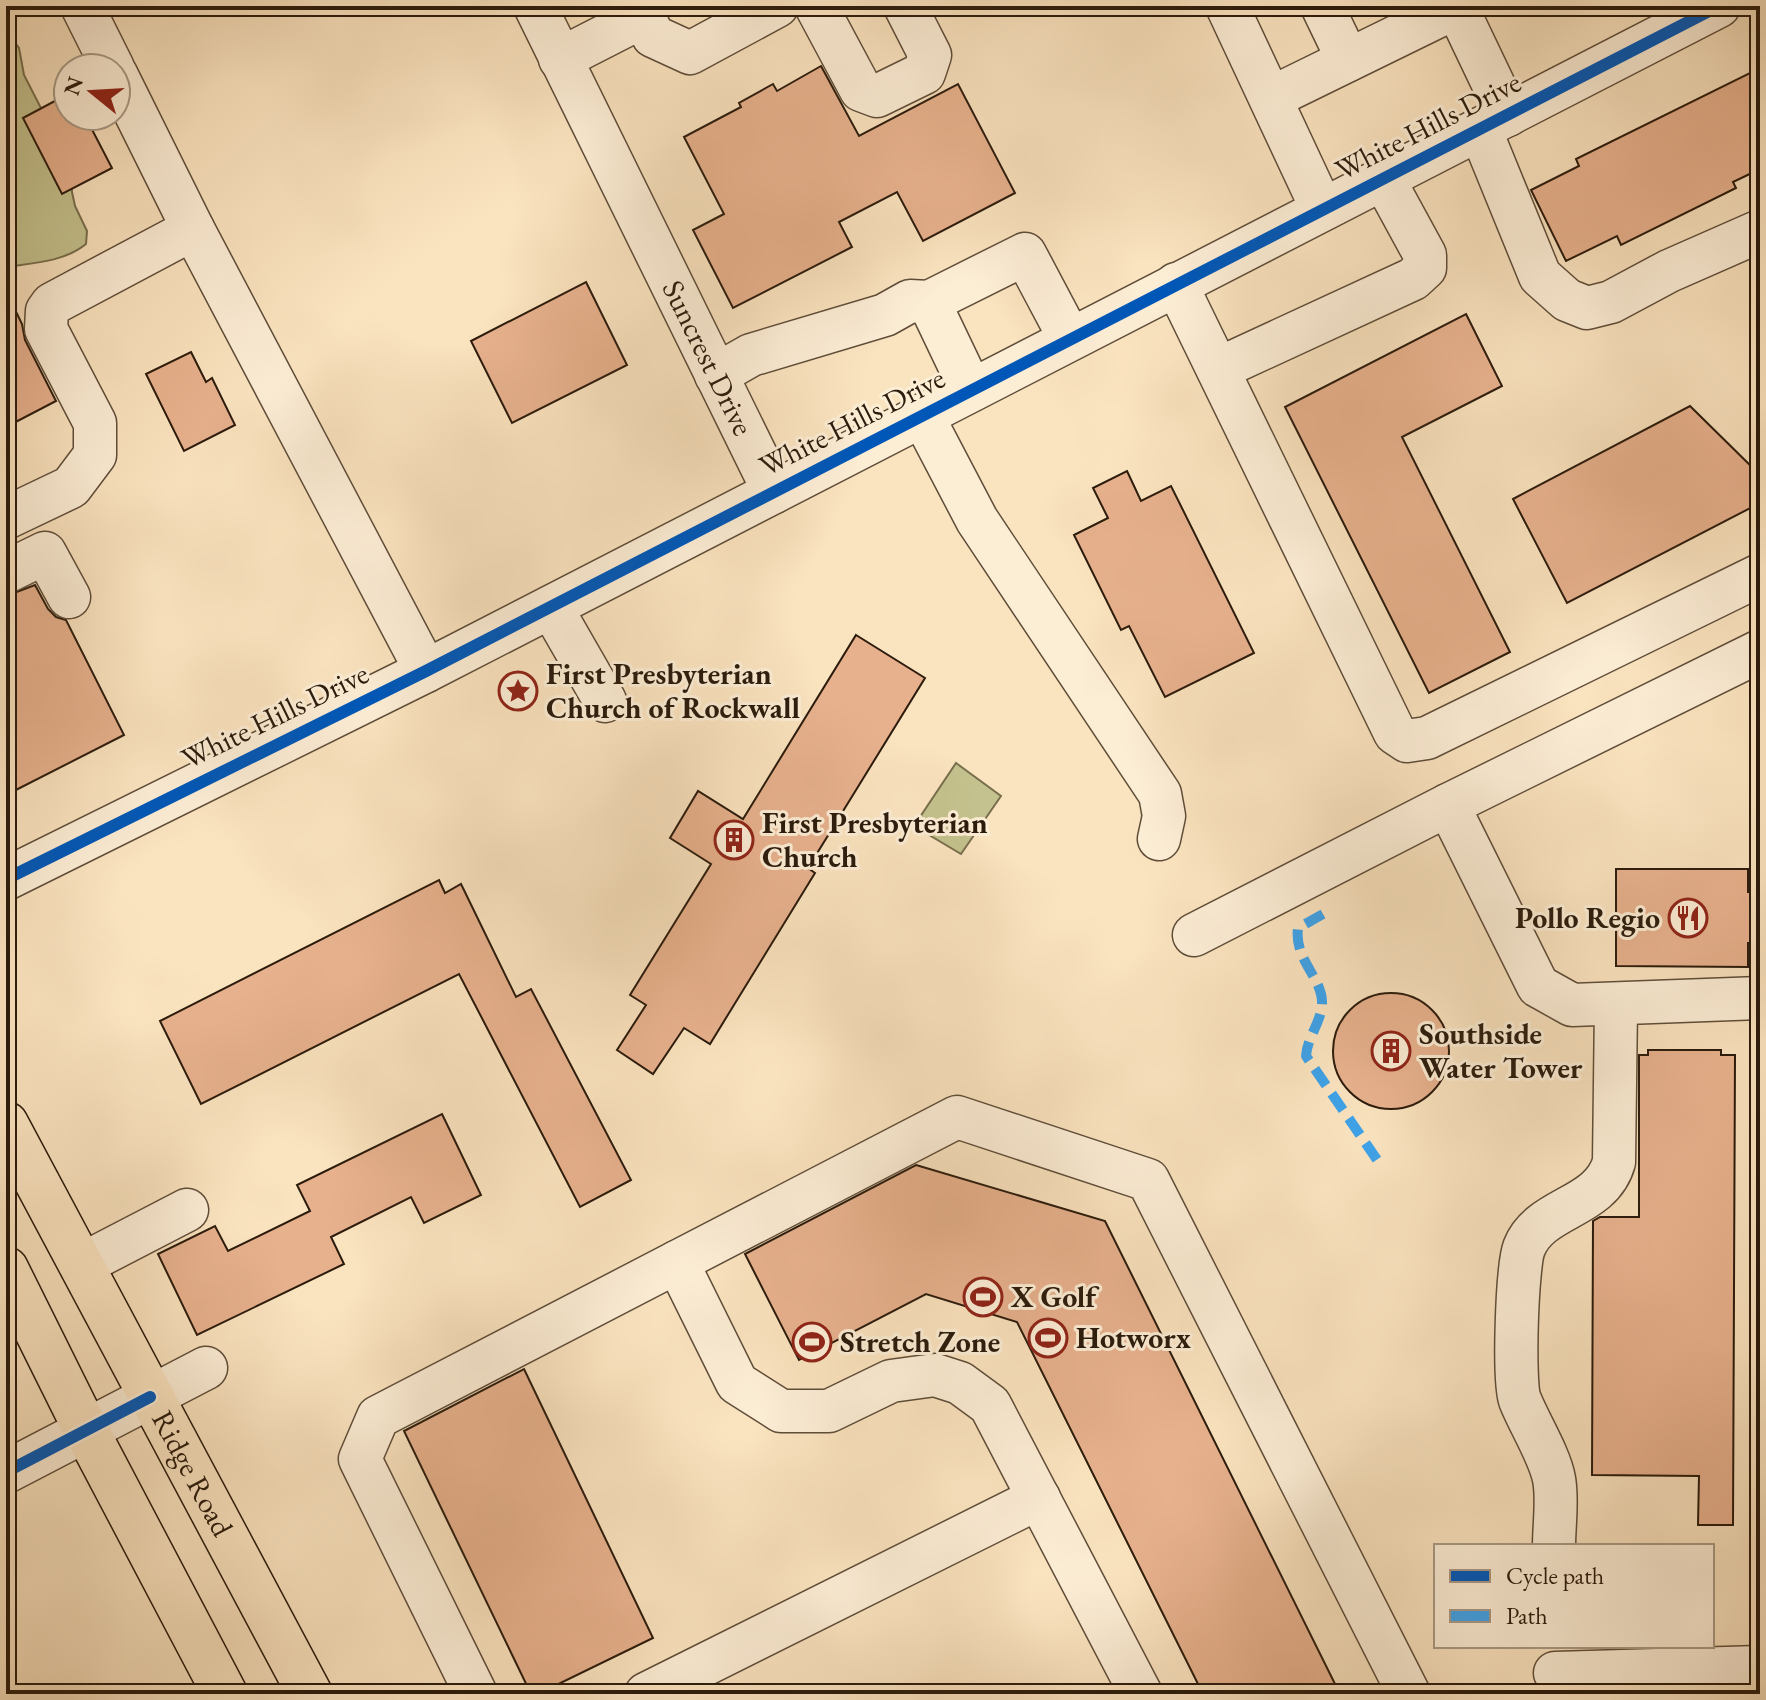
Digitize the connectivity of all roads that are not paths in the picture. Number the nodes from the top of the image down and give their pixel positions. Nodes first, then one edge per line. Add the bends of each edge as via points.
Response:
1 (82, 6) edge
2 (535, 6) edge
3 (777, 6) edge
4 (816, 6) edge
5 (905, 6) edge
6 (1227, 6) edge
7 (1322, 6) edge
8 (1457, 6) edge
9 (642, 11) edge
10 (1696, 11) edge
11 (105, 52) edge
12 (560, 59) junction
13 (1348, 60) junction
14 (1271, 98) junction
15 (132, 106) edge
16 (1494, 122) junction
17 (1383, 178) junction
18 (1322, 209) junction
19 (193, 229) junction
20 (1760, 231) edge
21 (1176, 284) junction
22 (929, 302) junction
23 (1070, 339) junction
24 (1218, 369) junction
25 (716, 375) junction
26 (971, 390) junction
27 (922, 415) junction
28 (774, 492) junction
29 (6, 518) edge
30 (6, 572) edge
31 (1760, 575) edge
32 (69, 597) dead end
33 (551, 607) junction
34 (1760, 651) edge
35 (426, 671) junction
36 (605, 701) dead end
37 (1448, 805) junction
38 (1159, 839) dead end
39 (6, 879) edge
40 (1194, 935) dead end
41 (1760, 998) edge
42 (1616, 1005) junction
43 (6, 1124) edge
44 (187, 1210) dead end
45 (677, 1262) junction
46 (81, 1265) junction
47 (6, 1269) edge
48 (206, 1368) dead end
49 (150, 1397) junction
50 (86, 1430) junction
51 (6, 1472) edge
52 (1039, 1498) junction
53 (1554, 1544) edge
54 (1760, 1667) edge
55 (1555, 1673) dead end
56 (668, 1689) edge
57 (225, 1694) edge
58 (310, 1694) edge
59 (476, 1694) edge
60 (1141, 1694) edge
61 (1409, 1694) edge

1 - 11 street
2 - 12 street, Suncrest Drive
3 - 9 street via 690,53 653,36
4 - 5 street via 861,90 877,96 924,73 930,55
6 - 14 street
7 - 13 street
8 - 13 street
8 - 16 street
9 - 12 street
10 - 16 street, White Hills Drive
12 - 25 street, Suncrest Drive
13 - 14 street
14 - 18 street
15 - 19 street
16 - 17 street, White Hills Drive
16 - 20 street via 1540,276 1567,300 1587,308 1611,302
17 - 18 street, White Hills Drive
17 - 24 street via 1425,255 1425,268 1413,279
18 - 21 street, White Hills Drive
19 - 29 street via 47,311 46,329 95,423 95,455 71,487
19 - 35 street
21 - 23 street, White Hills Drive
21 - 24 street
22 - 23 street via 1025,254
22 - 25 street via 910,301 885,315 751,355
22 - 26 street
23 - 26 street, White Hills Drive
24 - 31 street via 1395,733 1407,741 1427,738
25 - 28 street, Suncrest Drive
26 - 27 street, White Hills Drive
27 - 28 street, White Hills Drive
27 - 38 street via 977,520 1160,794 1164,816
28 - 33 street, White Hills Drive
30 - 32 street via 45,553
33 - 35 street, White Hills Drive
33 - 36 street
34 - 37 street
35 - 39 street, White Hills Drive
37 - 40 street
37 - 42 street via 1538,986 1572,1005
41 - 42 street
42 - 53 street via 1610,1175 1601,1188 1528,1237 1519,1263 1517,1390 1554,1478
43 - 46 main road, Ridge Road
44 - 46 street
45 - 52 street via 737,1383 781,1411 829,1411 891,1381 935,1375 960,1383 990,1405
45 - 59 street via 378,1417 360,1459
45 - 61 street via 957,1117 1148,1180
46 - 49 main road, Ridge Road
47 - 50 main road
48 - 49 street
49 - 50 street
49 - 58 main road, Ridge Road
50 - 51 street
50 - 57 main road
52 - 56 street
52 - 60 street
54 - 55 street

